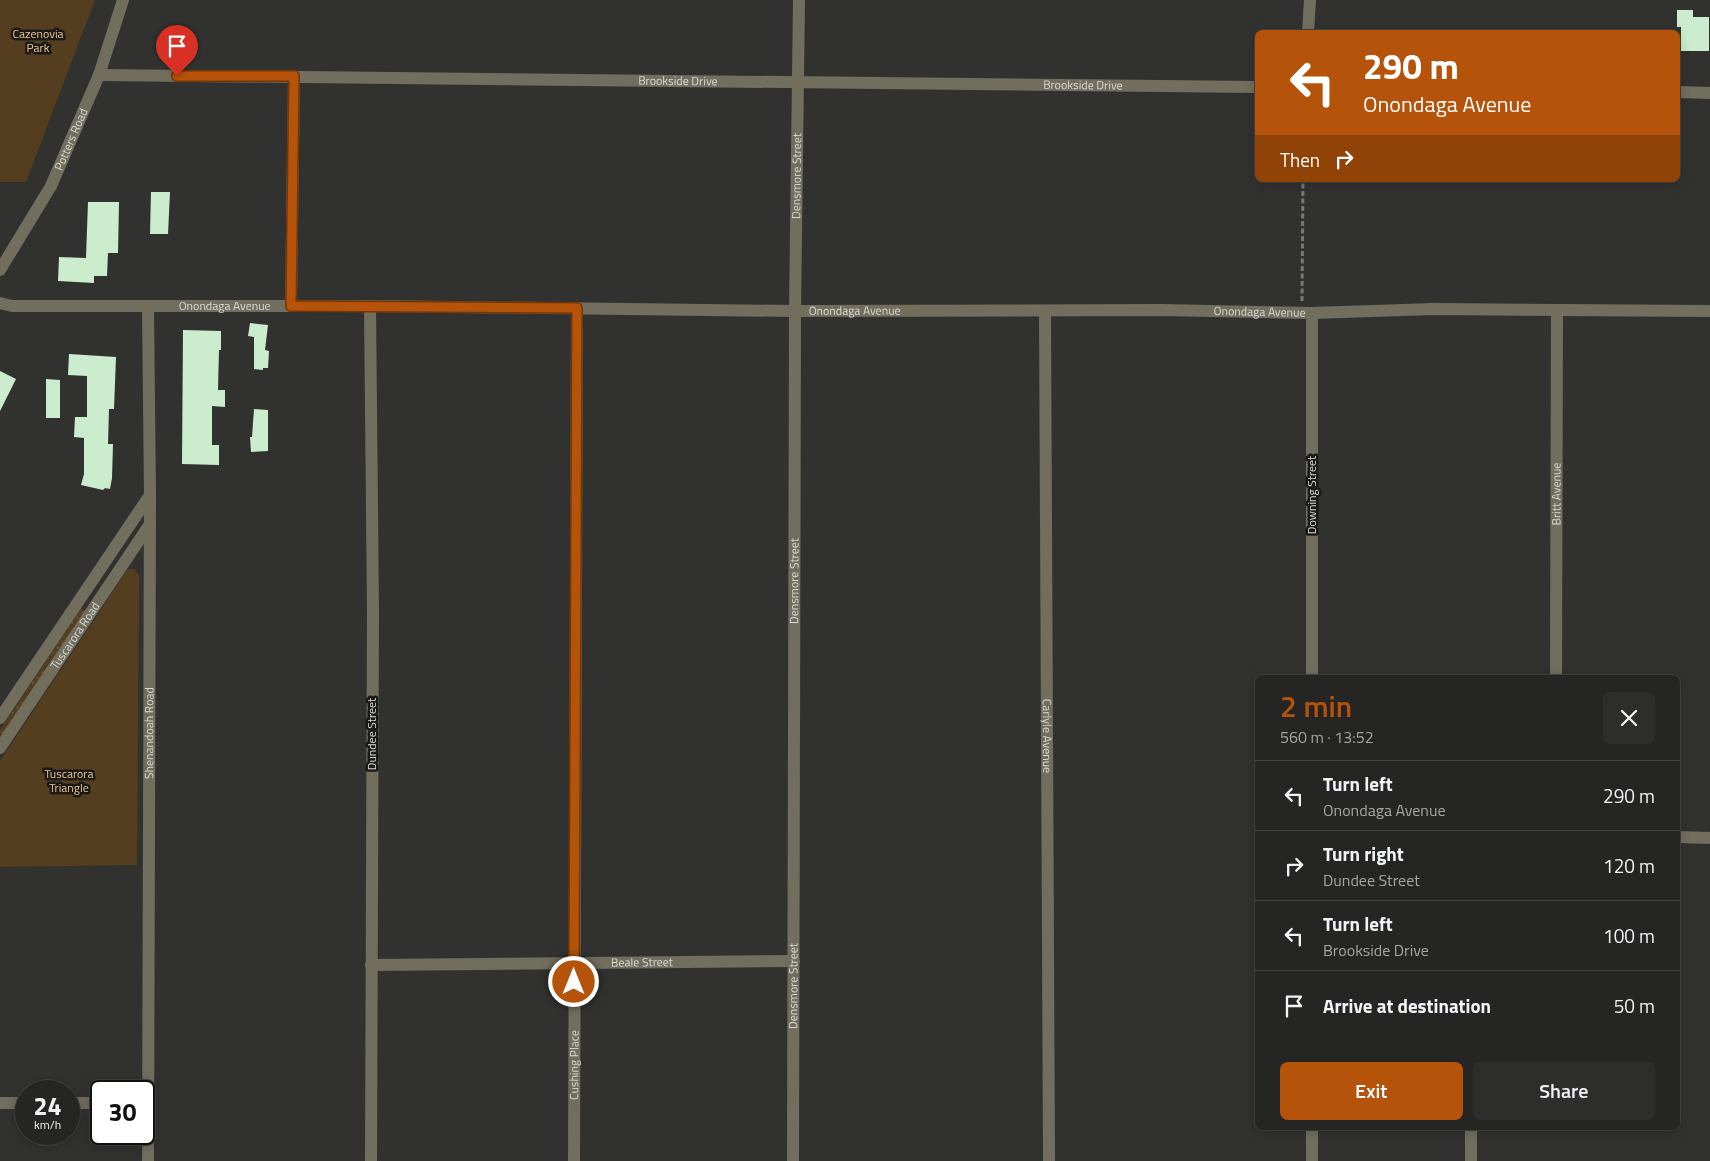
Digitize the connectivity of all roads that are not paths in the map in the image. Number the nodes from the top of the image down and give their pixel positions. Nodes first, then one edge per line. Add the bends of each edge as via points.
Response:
1 (123, 0) edge
2 (799, 0) edge
3 (1310, 0) edge
4 (1308, 30) edge
5 (99, 75) junction
6 (294, 76) junction
7 (797, 81) junction
8 (1255, 87) edge
9 (1680, 92) edge
10 (1710, 93) edge
11 (0, 270) edge
12 (0, 303) edge
13 (148, 306) junction
14 (291, 306) junction
15 (370, 306) junction
16 (577, 308) junction
17 (1557, 310) junction
18 (795, 311) junction
19 (1045, 311) junction
20 (1710, 311) edge
21 (1312, 313) junction
22 (150, 495) junction
23 (150, 524) junction
24 (1312, 675) edge
25 (1556, 675) edge
26 (0, 718) edge
27 (0, 748) edge
28 (1680, 837) edge
29 (1710, 838) edge
30 (794, 961) junction
31 (574, 962) junction
32 (371, 965) junction
33 (146, 1080) edge
34 (0, 1103) edge
35 (15, 1103) edge
36 (1312, 1130) edge
37 (1471, 1130) edge
38 (147, 1145) edge
39 (148, 1161) edge
40 (371, 1161) edge
41 (574, 1161) edge
42 (793, 1161) edge
43 (1049, 1161) edge
44 (1312, 1161) edge
45 (1471, 1161) edge

1 - 5 street, Potters Road
2 - 7 street, Densmore Street
3 - 4 street
5 - 6 street, Brookside Drive
5 - 11 street, Potters Road via 51,186
6 - 7 street, Brookside Drive
6 - 14 street
7 - 8 street, Brookside Drive
7 - 18 street, Densmore Street
9 - 10 street
12 - 13 street, Onondaga Avenue via 12,306
13 - 14 street, Onondaga Avenue
13 - 22 street, Shenandoah Road
14 - 15 street, Onondaga Avenue
15 - 16 street, Onondaga Avenue
15 - 32 street, Dundee Street
16 - 18 street, Onondaga Avenue
16 - 31 street, Cushing Place
17 - 20 street, Onondaga Avenue
17 - 21 street, Onondaga Avenue via 1433,309
17 - 25 street, Britt Avenue
18 - 19 street, Onondaga Avenue
18 - 30 street, Densmore Street
19 - 21 street, Onondaga Avenue
19 - 43 street, Carlyle Avenue
21 - 24 street, Downing Street
22 - 23 street, Shenandoah Road
22 - 26 street, Tuscarora Road
23 - 27 street, Tuscarora Road
23 - 33 street, Shenandoah Road
28 - 29 street
30 - 31 street, Beale Street
30 - 42 street, Densmore Street
31 - 32 street, Beale Street
31 - 41 street, Cushing Place
32 - 40 street, Dundee Street
34 - 35 street
36 - 44 street
37 - 45 street
38 - 39 street, Shenandoah Road

